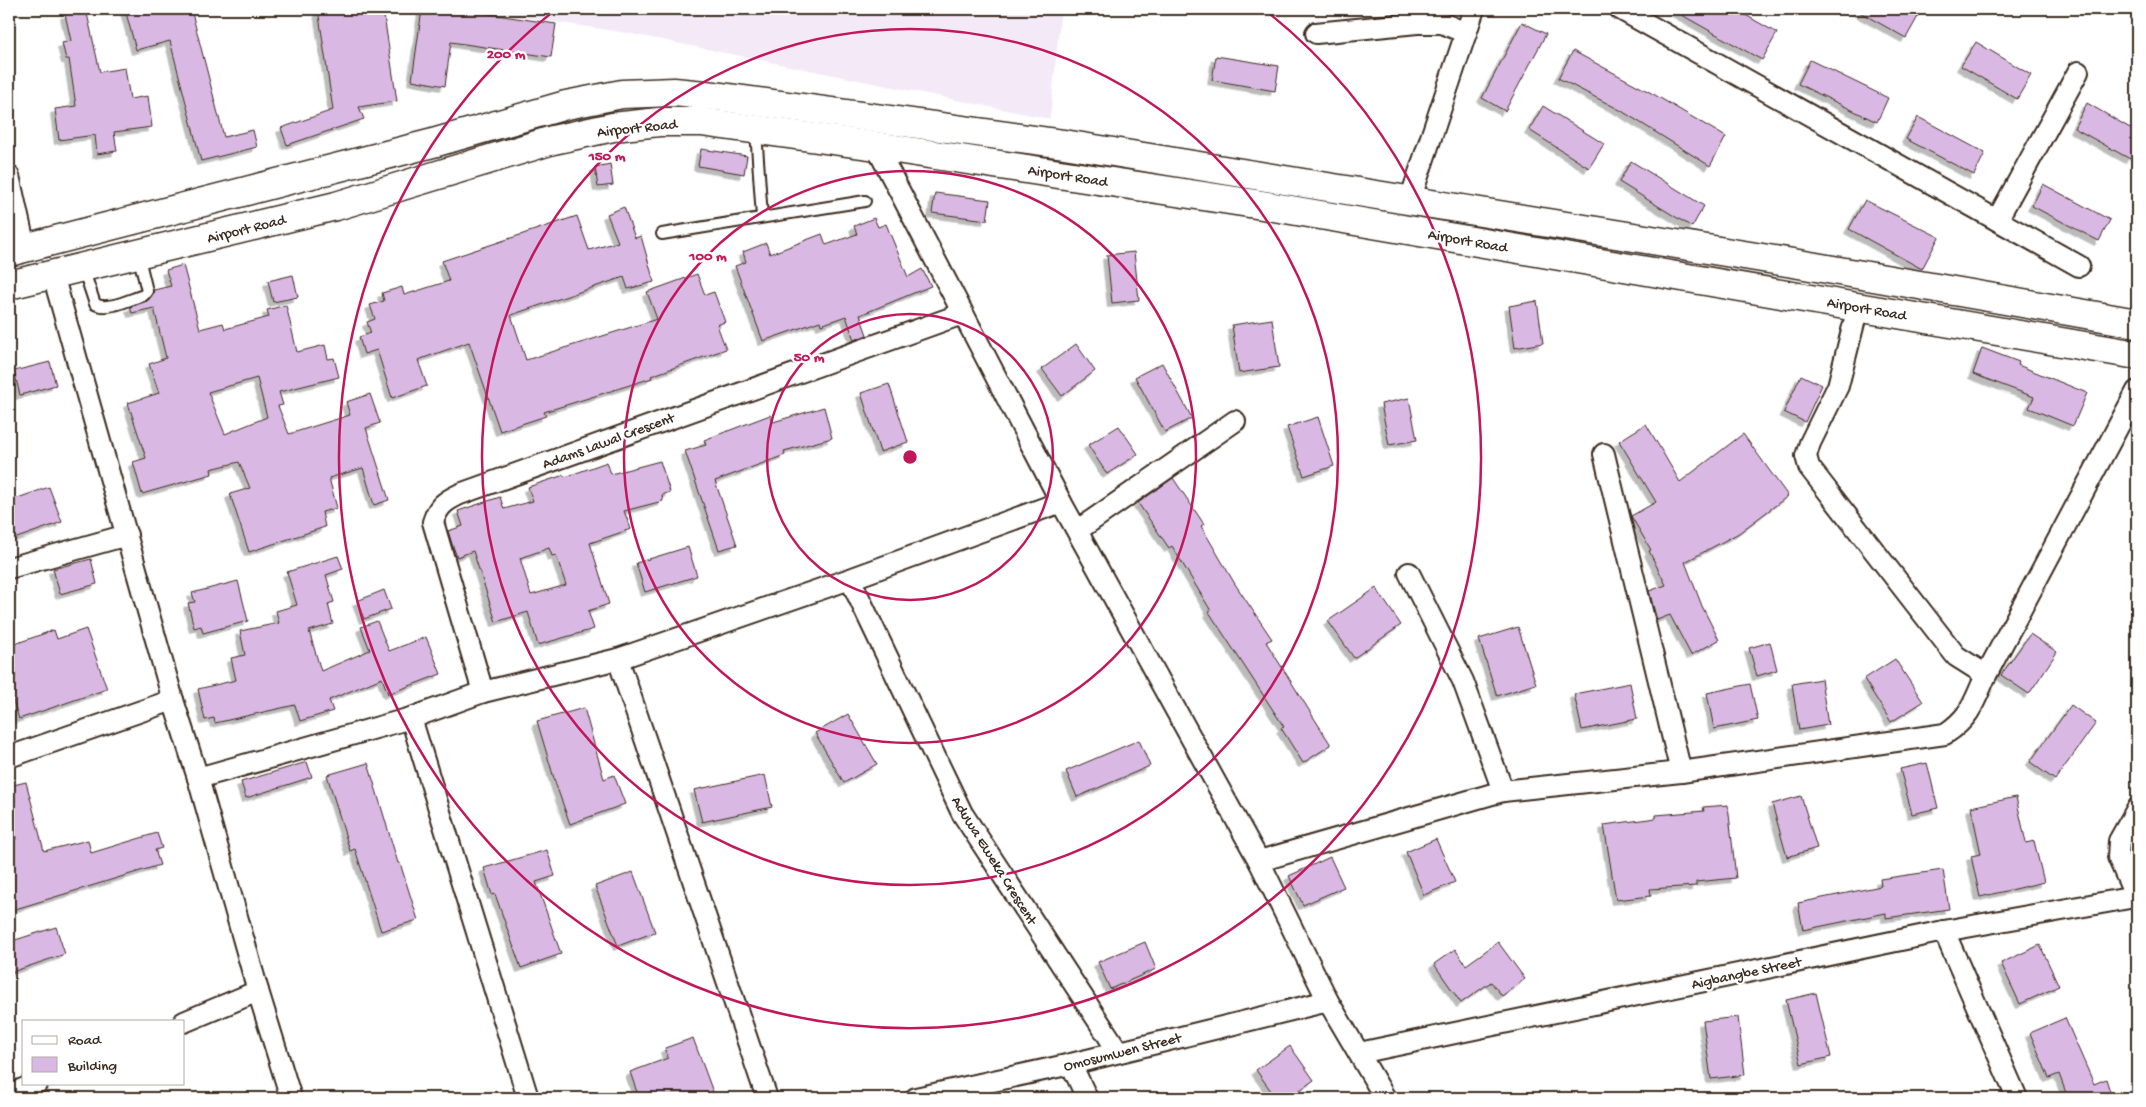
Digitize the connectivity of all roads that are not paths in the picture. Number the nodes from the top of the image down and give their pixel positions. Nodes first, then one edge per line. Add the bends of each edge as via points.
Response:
1 (1474, 9) edge
2 (1620, 9) edge
3 (1316, 33) dead end
4 (1466, 33) junction
5 (2078, 72) dead end
6 (756, 130) junction
7 (876, 146) junction
8 (9, 176) edge
9 (1268, 177) junction
10 (1410, 200) junction
11 (865, 202) dead end
12 (1262, 205) junction
13 (762, 217) junction
14 (1997, 220) junction
15 (662, 234) dead end
16 (17, 250) edge
17 (138, 254) junction
18 (2080, 266) dead end
19 (83, 267) junction
20 (52, 274) junction
21 (9, 285) edge
22 (1858, 306) junction
23 (962, 314) junction
24 (2137, 322) edge
25 (2137, 355) edge
26 (2137, 391) edge
27 (1235, 421) dead end
28 (1604, 454) dead end
29 (1061, 502) junction
30 (1078, 530) junction
31 (127, 535) junction
32 (9, 568) edge
33 (1409, 573) dead end
34 (850, 579) junction
35 (618, 659) junction
36 (1986, 675) junction
37 (483, 692) junction
38 (173, 700) junction
39 (412, 718) junction
40 (9, 757) edge
41 (1681, 772) junction
42 (198, 778) junction
43 (1503, 791) junction
44 (2137, 809) edge
45 (1259, 861) junction
46 (2136, 898) edge
47 (1944, 931) junction
48 (258, 991) junction
49 (1328, 1001) junction
50 (185, 1022) edge
51 (1118, 1051) junction
52 (1359, 1053) junction
53 (1071, 1064) junction
54 (35, 1084) edge
55 (9, 1095) edge
56 (292, 1098) edge
57 (528, 1098) edge
58 (767, 1098) edge
59 (916, 1098) edge
60 (1087, 1098) edge
61 (1385, 1098) edge
62 (2017, 1098) edge

1 - 4 street
2 - 14 street
3 - 4 street via 1442,23
4 - 10 street
5 - 14 street
6 - 7 main road, Airport Road
6 - 13 lane
6 - 17 main road, Airport Road via 701,122 613,127 552,140 336,206
7 - 12 main road, Airport Road
7 - 23 street
8 - 16 street
9 - 10 main road, Airport Road
9 - 12 main road
9 - 16 main road, Airport Road via 1064,144 715,96 674,92 622,94 566,105 433,143
10 - 24 main road, Airport Road
11 - 13 lane
12 - 22 main road, Airport Road
13 - 15 lane
14 - 18 street
17 - 19 main road, Airport Road
17 - 19 lane via 147,291 144,295 107,306 95,304
19 - 20 main road, Airport Road
20 - 21 main road, Airport Road
20 - 31 street
22 - 25 main road, Airport Road
22 - 36 street via 1838,386 1806,456 1809,467 1956,656
23 - 29 street
23 - 37 street, Adams Lawal Crescent via 469,490 443,503 433,522
26 - 36 street
27 - 30 street
28 - 41 street
29 - 30 street
29 - 34 street
30 - 45 street
31 - 32 street
31 - 38 street
33 - 43 street via 1463,681
34 - 35 street
34 - 51 street, Aduwa Eweka Crescent via 962,813
35 - 37 street
35 - 58 street
36 - 41 street via 1968,715 1945,734
37 - 39 street
38 - 40 street
38 - 42 street
39 - 42 street
39 - 57 street
41 - 43 street
42 - 48 street
43 - 45 street
44 - 46 street via 2119,841 2118,857
45 - 49 street
46 - 47 street, Aigbangbe Street
47 - 52 street, Aigbangbe Street
47 - 62 street
48 - 50 street
48 - 56 street
49 - 51 street, Omosumwen Street
49 - 52 street
51 - 53 street, Omosumwen Street
52 - 61 street
53 - 59 street, Omosumwen Street
53 - 60 street
54 - 55 street

